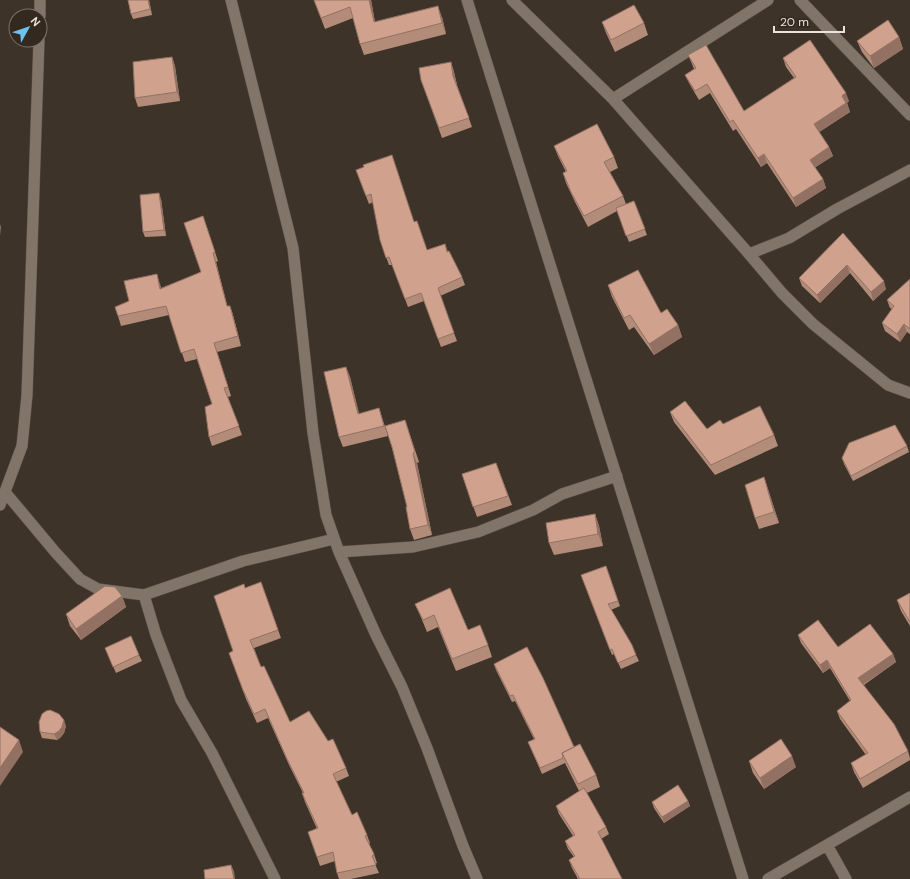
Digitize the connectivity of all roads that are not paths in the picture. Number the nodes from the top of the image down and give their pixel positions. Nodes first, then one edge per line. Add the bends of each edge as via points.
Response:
1 (231, 0) edge
2 (467, 0) edge
3 (512, 0) edge
4 (768, 0) edge
5 (800, 0) edge
6 (39, 48) edge
7 (613, 99) junction
8 (910, 115) edge
9 (910, 170) edge
10 (749, 254) junction
11 (910, 393) edge
12 (617, 476) junction
13 (5, 492) junction
14 (0, 505) edge
15 (334, 539) junction
16 (339, 552) junction
17 (144, 595) junction
18 (910, 797) edge
19 (827, 845) junction
20 (275, 879) edge
21 (477, 879) edge
22 (743, 879) edge
23 (768, 879) edge
24 (846, 879) edge

1 - 15 street via 293,248 313,433 326,515
2 - 12 street
3 - 7 street
4 - 7 street
5 - 8 street
6 - 13 street via 27,395 22,446
7 - 10 street
9 - 10 street via 789,238
10 - 11 street via 813,324 888,384
12 - 16 street via 562,494 527,513 478,532 413,547
12 - 22 street
13 - 14 street
13 - 17 street via 80,579 98,589
15 - 16 street
15 - 17 street via 243,561
16 - 21 street via 402,687
17 - 20 street via 181,700 212,753
18 - 19 street
19 - 23 street
19 - 24 street

